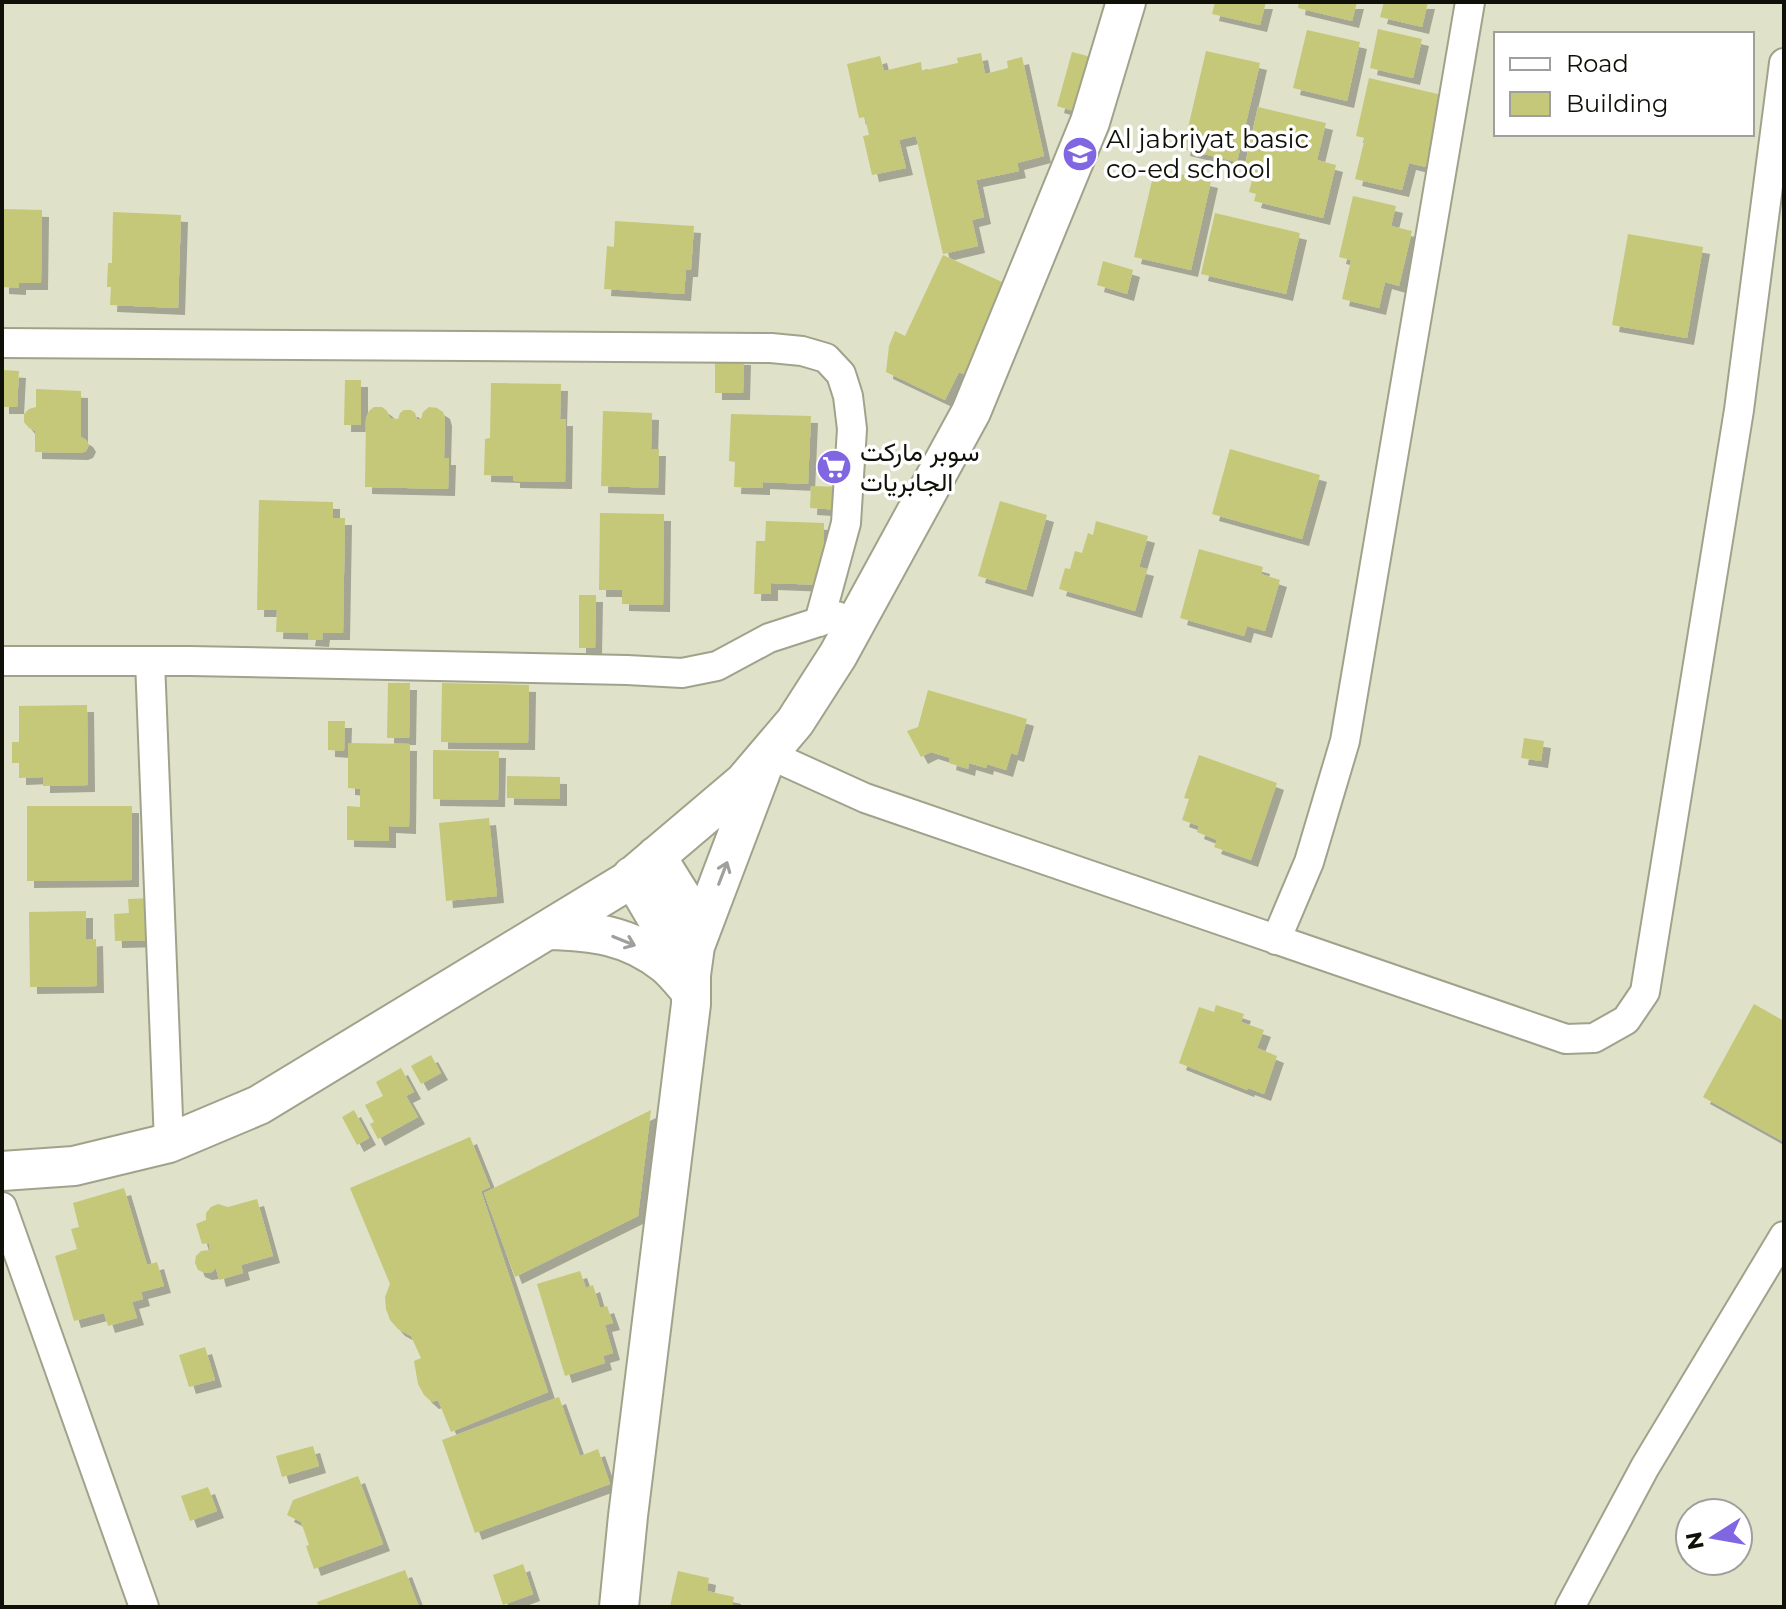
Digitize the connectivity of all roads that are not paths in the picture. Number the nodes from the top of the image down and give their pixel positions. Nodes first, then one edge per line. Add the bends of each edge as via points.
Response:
1 (1126, 2) edge
2 (1470, 2) edge
3 (1784, 63) edge
4 (2, 343) edge
5 (864, 607) junction
6 (819, 622) junction
7 (2, 661) edge
8 (150, 661) junction
9 (768, 754) junction
10 (644, 866) junction
11 (548, 930) junction
12 (1276, 940) junction
13 (692, 971) junction
14 (169, 1143) junction
15 (2, 1171) edge
16 (2, 1207) edge
17 (1784, 1236) edge
18 (144, 1607) edge
19 (619, 1607) edge
20 (1570, 1607) edge

1 - 5 street via 1090,122 971,412
2 - 12 street via 1345,741 1309,862
3 - 12 street via 1739,410 1645,992 1626,1020 1594,1038 1566,1039
4 - 6 street via 771,348 826,358 841,374 852,429 846,523
5 - 6 street
5 - 9 street via 795,722
6 - 8 street via 769,638 717,666 682,673
7 - 8 street
8 - 14 street
9 - 10 street via 744,782
9 - 12 street via 865,798
13 -> 9 street
10 - 11 street
10 - 13 street via 686,904 693,923
11 -> 13 street via 617,938 666,965
11 - 14 street via 259,1105
13 - 19 street
14 - 15 street via 74,1166
16 - 18 street
17 - 20 street via 1645,1467

